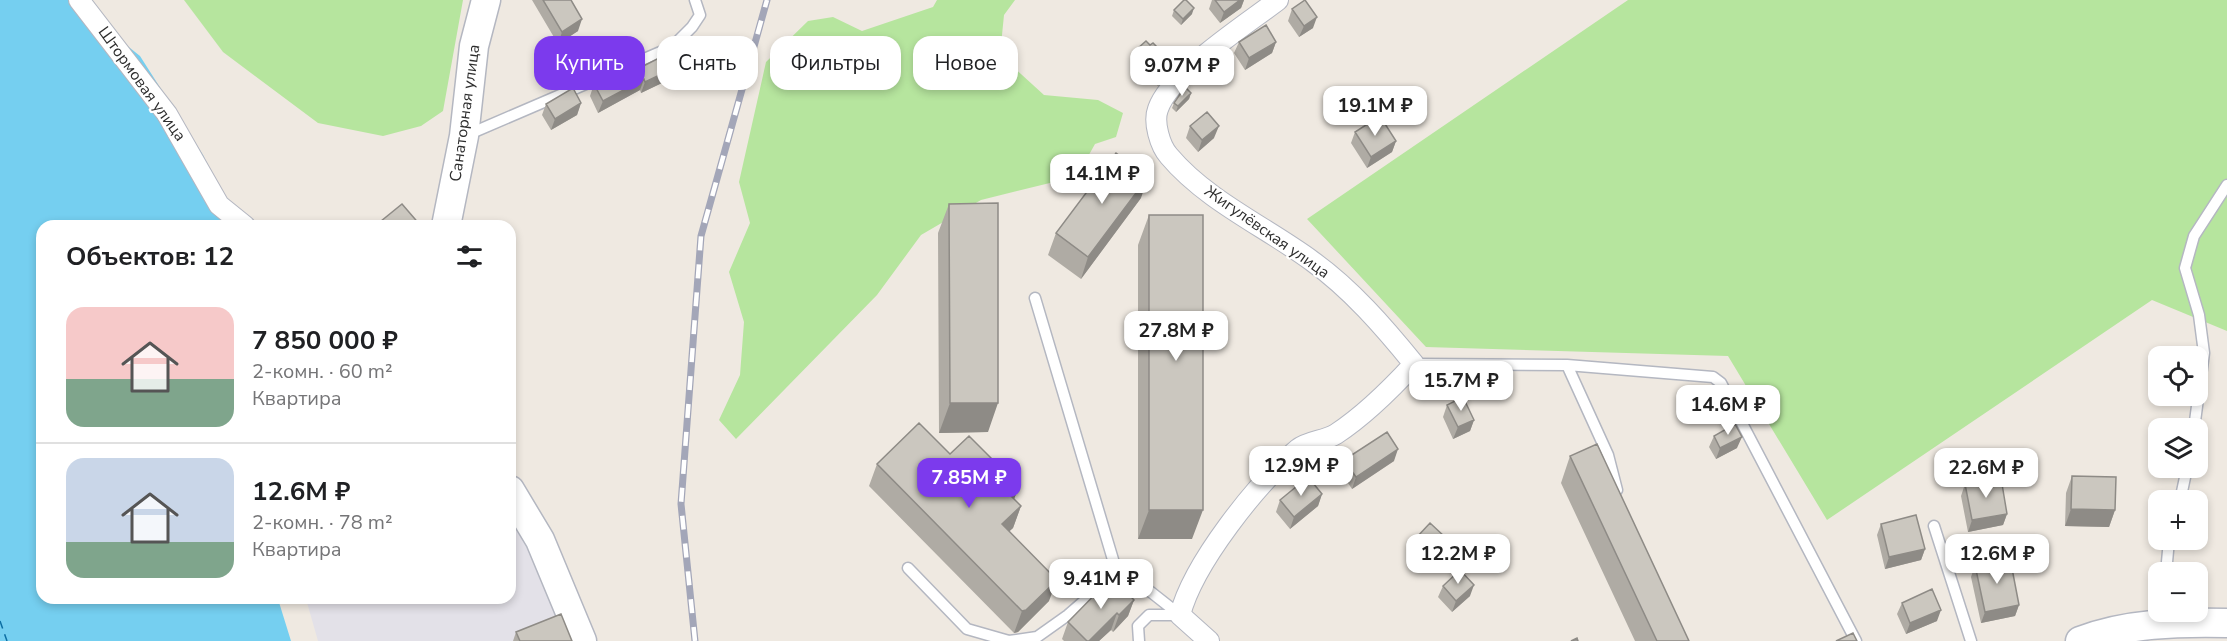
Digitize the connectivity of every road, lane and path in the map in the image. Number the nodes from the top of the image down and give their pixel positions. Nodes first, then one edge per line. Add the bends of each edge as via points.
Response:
1 (79, 0) edge
2 (486, 0) edge
3 (695, 0) edge
4 (1278, 0) edge
5 (464, 136) junction
6 (2227, 185) edge
7 (238, 220) edge
8 (447, 220) edge
9 (1035, 298) dead end
10 (1414, 364) junction
11 (1567, 365) junction
12 (2195, 418) edge
13 (516, 500) edge
14 (1624, 505) edge
15 (1934, 526) dead end
16 (1114, 563) junction
17 (908, 568) dead end
18 (1180, 615) junction
19 (2227, 623) edge
20 (2186, 625) edge
21 (582, 641) edge
22 (1138, 641) edge
23 (1209, 641) edge
24 (1856, 641) edge
25 (1971, 641) edge
26 (2080, 641) edge

1 - 7 street, Штормовая улица via 167,114 219,205
2 - 5 main road, Санаторная улица via 474,46
3 - 5 lane via 700,15 672,47
4 - 10 street, Жигулёвская улица via 1172,85 1157,110 1158,131 1167,155 1192,178 1314,262 1382,324
5 - 8 main road, Санаторная улица
6 - 12 lane via 2194,236 2185,268 2199,315 2204,353
9 - 16 lane
10 - 11 lane
10 - 18 street via 1392,388 1335,435 1300,447 1261,488 1207,555 1186,593
11 - 14 lane via 1608,454 1614,484
11 - 24 lane via 1713,377 1721,383
13 - 21 main road via 540,540
15 - 25 lane
16 - 17 lane via 1107,582 1068,615 1036,637 1009,641 967,629
16 - 18 lane
18 - 22 lane via 1149,615 1138,626
18 - 23 street
19 - 20 main road
20 - 26 main road via 2103,632

